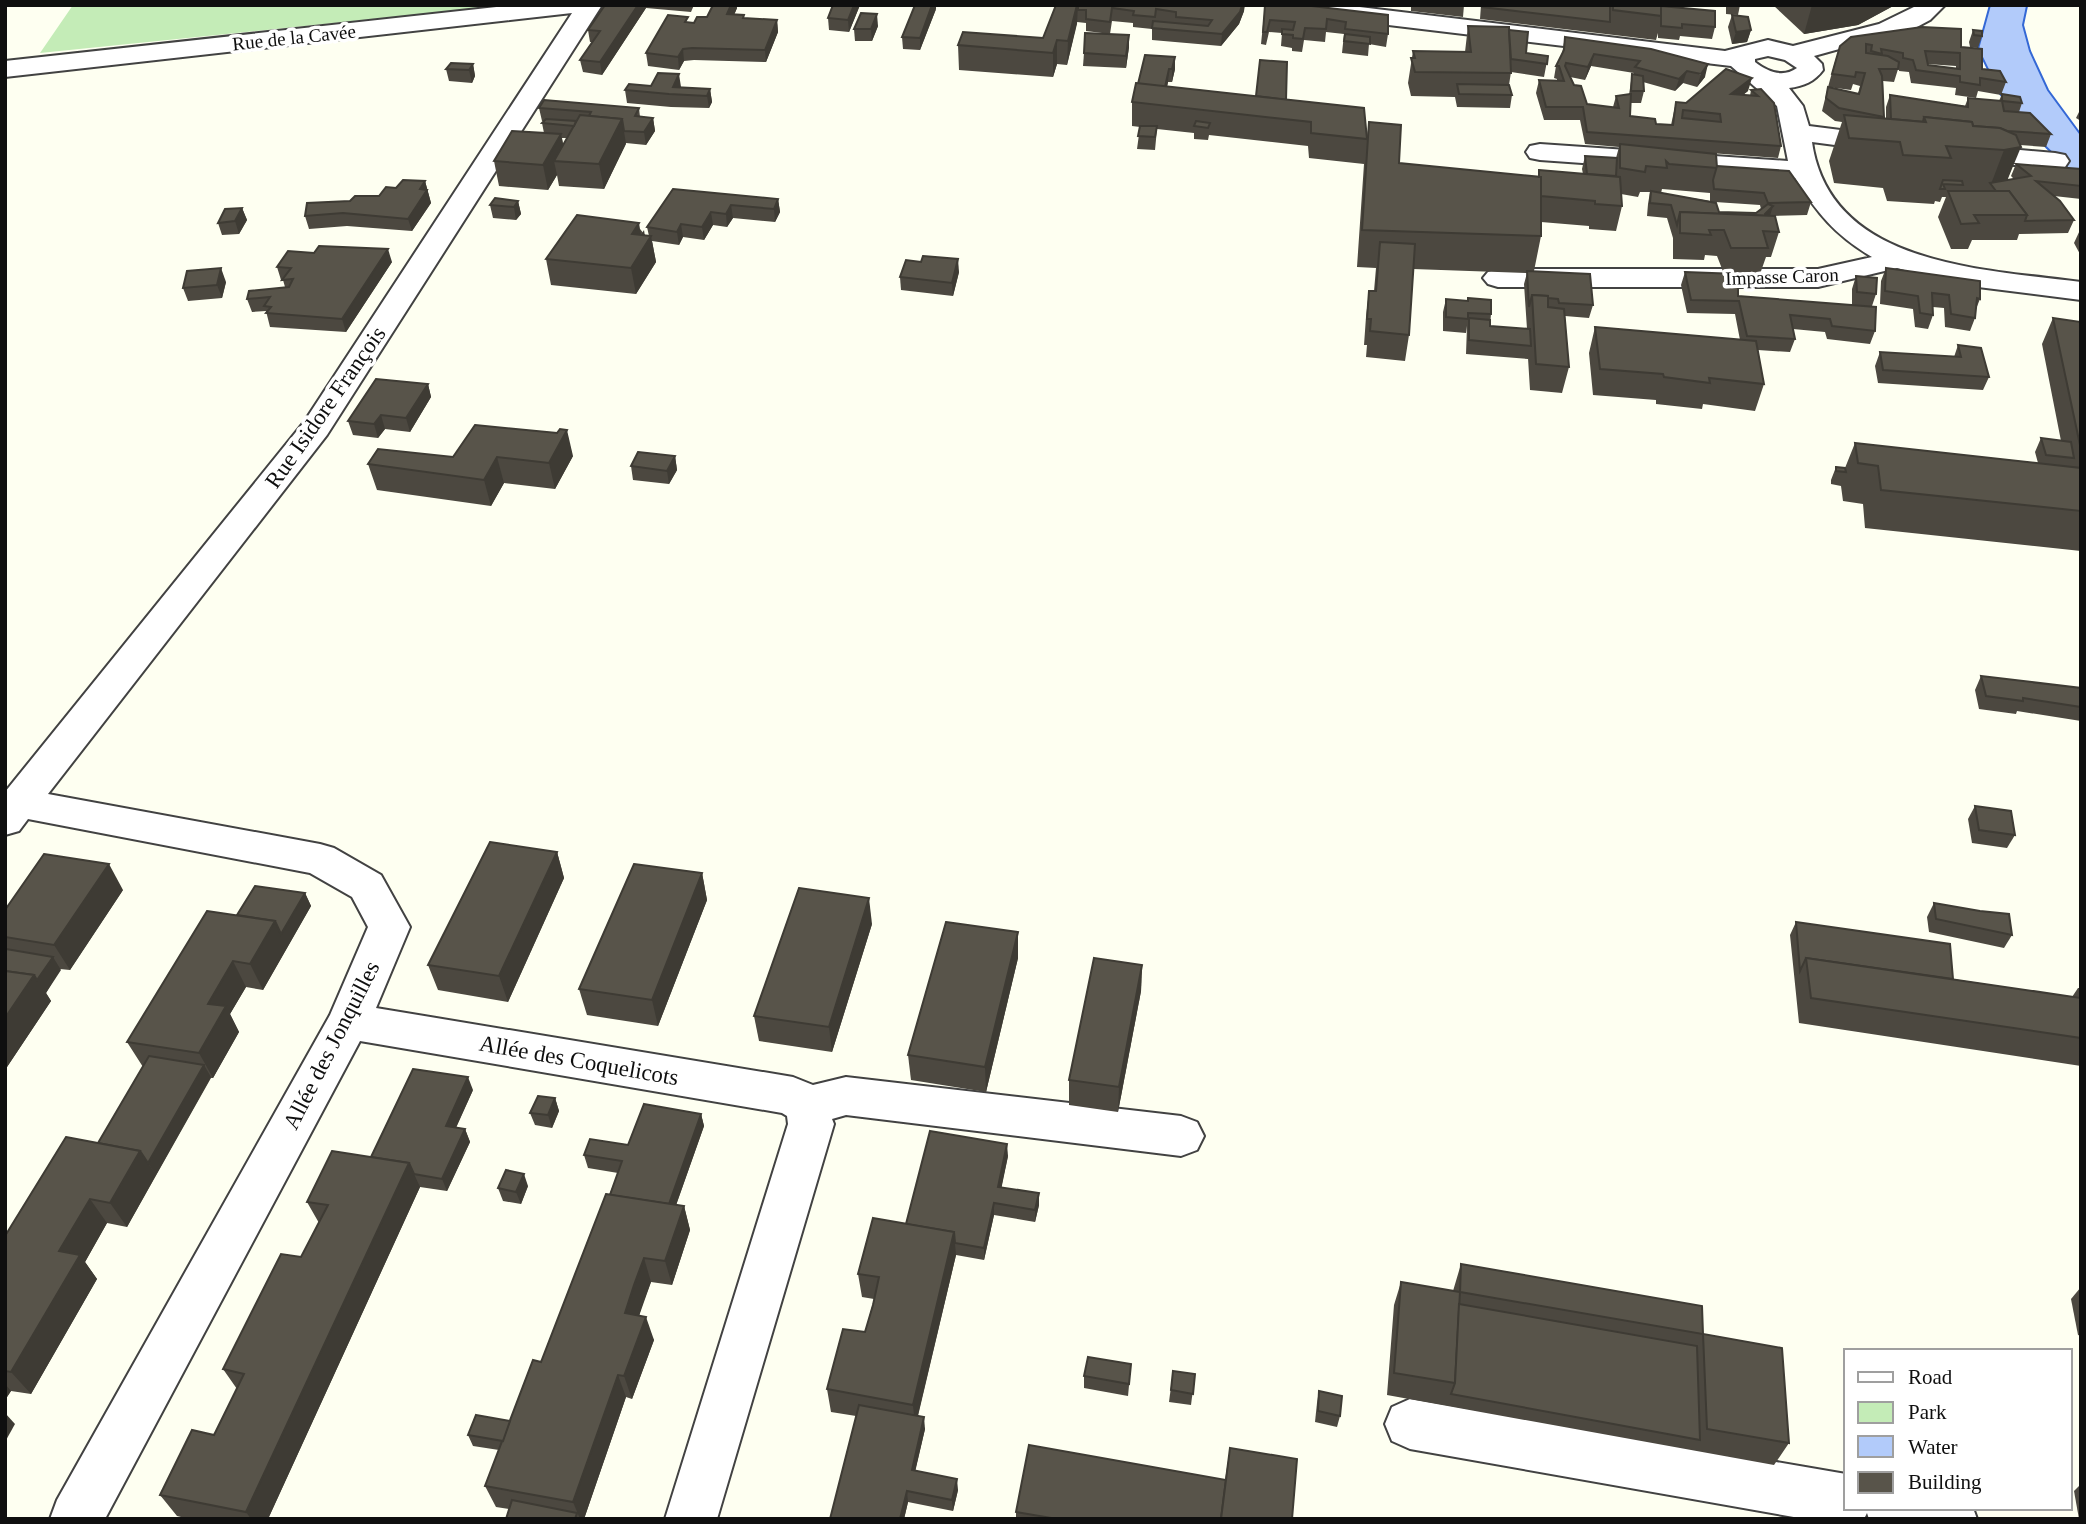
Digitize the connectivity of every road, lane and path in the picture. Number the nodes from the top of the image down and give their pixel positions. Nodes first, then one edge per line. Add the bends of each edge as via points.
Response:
1 (583, 5) edge
2 (590, 5) edge
3 (1933, 5) edge
4 (1296, 6) edge
5 (1748, 66) junction
6 (1797, 66) junction
7 (5, 69) edge
8 (1793, 119) junction
9 (1540, 152) dead end
10 (2055, 161) dead end
11 (1804, 170) junction
12 (1896, 259) junction
13 (1498, 278) dead end
14 (2081, 291) edge
15 (12, 811) edge
16 (349, 1021) junction
17 (807, 1106) junction
18 (1181, 1136) dead end
19 (1410, 1424) dead end
20 (1844, 1500) edge
21 (1902, 1510) edge
22 (76, 1519) edge
23 (691, 1519) edge
24 (1951, 1519) edge

1 - 7 street, Rue de la Cavée
2 - 15 street, Rue Isidore François via 316,428
3 - 6 street via 1881,32 1841,39
4 - 5 street via 1725,59
5 - 6 street via 1778,80
5 - 8 street
6 - 8 street via 1799,88
8 - 10 street via 1921,148
8 - 11 street
9 - 11 street
11 - 12 street via 1819,197 1850,232
12 - 13 street, Impasse Caron via 1818,278
12 - 14 street via 1953,275
15 - 16 street, Allée des Jonquilles via 320,859 368,886 389,927
16 - 17 street, Allée des Coquelicots via 793,1096
16 - 22 street, Allée des Jonquilles
17 - 18 street via 846,1096
17 - 23 street via 811,1124
19 - 20 street
21 - 24 street

